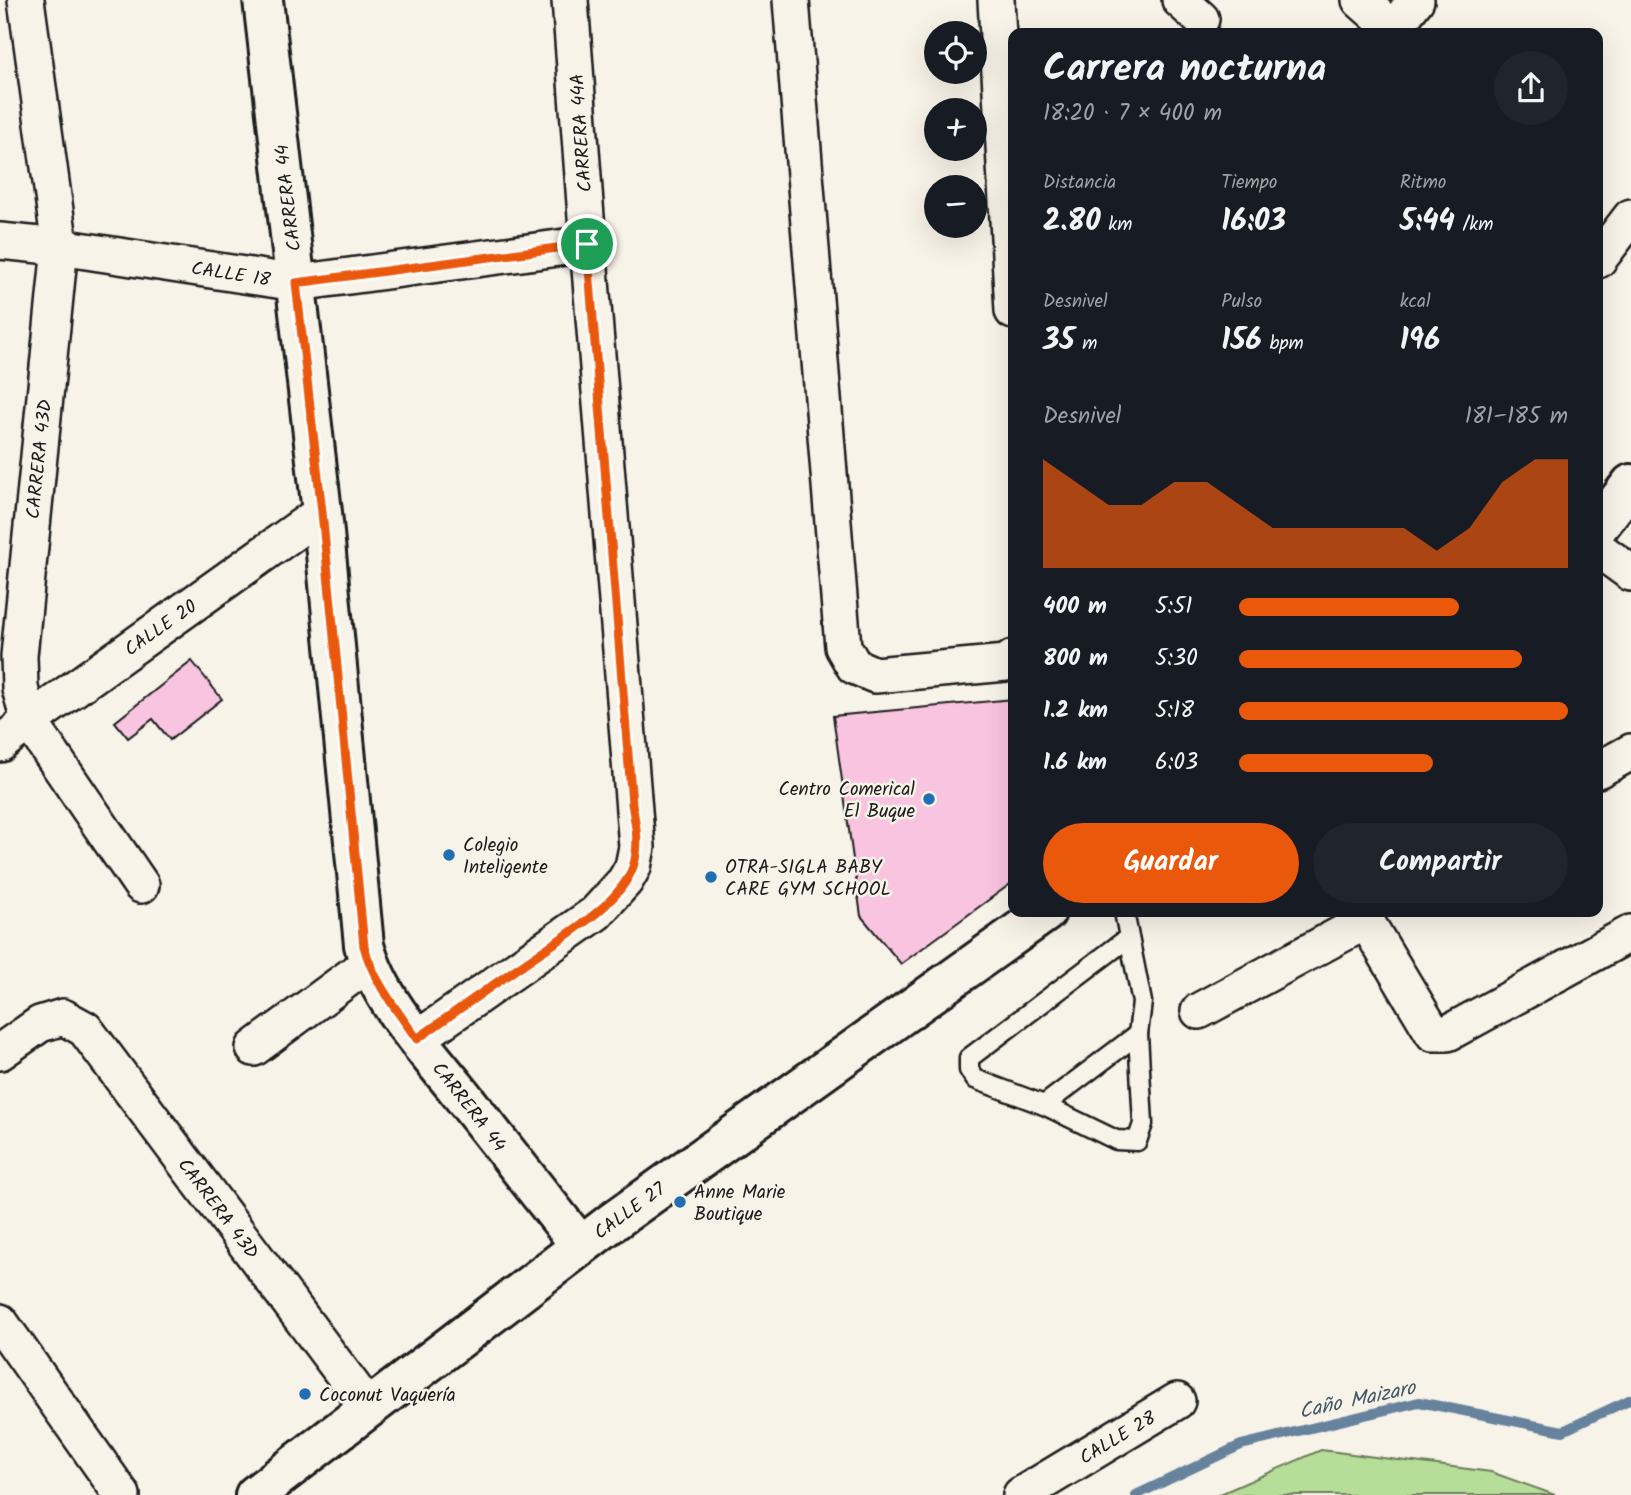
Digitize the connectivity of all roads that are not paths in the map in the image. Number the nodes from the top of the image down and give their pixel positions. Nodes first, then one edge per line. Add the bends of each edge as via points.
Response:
1 (26, 0) edge
2 (263, 0) edge
3 (570, 0) edge
4 (791, 0) edge
5 (996, 0) edge
6 (1360, 0) edge
7 (1416, 0) edge
8 (1388, 28) edge
9 (1393, 28) edge
10 (1631, 217) edge
11 (1008, 220) edge
12 (0, 241) edge
13 (587, 244) junction
14 (60, 247) junction
15 (1603, 253) edge
16 (296, 283) junction
17 (1631, 484) edge
18 (322, 512) junction
19 (1603, 520) edge
20 (1603, 553) edge
21 (1631, 573) edge
22 (1008, 662) edge
23 (29, 721) junction
24 (0, 744) edge
25 (1631, 752) edge
26 (1603, 767) edge
27 (141, 885) dead end
28 (1038, 917) edge
29 (1125, 917) edge
30 (1355, 919) edge
31 (1631, 933) edge
32 (1128, 938) junction
33 (369, 963) junction
34 (1199, 1011) dead end
35 (1138, 1034) junction
36 (417, 1039) junction
37 (254, 1048) dead end
38 (0, 1052) edge
39 (1044, 1105) junction
40 (580, 1245) junction
41 (0, 1322) edge
42 (1177, 1401) dead end
43 (368, 1407) junction
44 (122, 1495) edge
45 (255, 1495) edge
46 (1021, 1495) edge

1 - 14 street, CARRERA 43D
2 - 16 street, CARRERA 44
3 - 13 street, CARRERA 44A
4 - 22 street via 843,647 854,666 875,675
5 - 11 street
6 - 8 street
7 - 9 street
10 - 15 street
12 - 14 street, CALLE 18
13 - 16 street, CALLE 18
13 - 36 street, CARRERA 44A via 637,828 635,857 625,881 596,913
14 - 16 street, CALLE 18
14 - 23 street, CARRERA 43D via 19,656 20,688
16 - 18 street, CARRERA 44
17 - 19 street
18 - 23 street, CALLE 20
18 - 33 street, CARRERA 44
20 - 21 street
23 - 24 street, CALLE 20
23 - 27 street, CARRERA 43D
25 - 26 street
28 - 40 street, CALLE 27
29 - 32 lane
30 - 31 street via 1433,1033 1448,1032
30 - 34 street
32 - 35 lane via 1142,1002
32 - 39 lane via 969,1058 975,1079
33 - 36 street, CARRERA 44
33 - 37 street
35 - 39 lane
35 - 39 lane via 1143,1124 1137,1140 1116,1140
36 - 40 street, CARRERA 44
38 - 43 street, CARRERA 43D via 40,1024 62,1017 85,1029
40 - 43 street, CALLE 27
41 - 44 street
42 - 46 street, CALLE 28
43 - 45 street, CALLE 27

